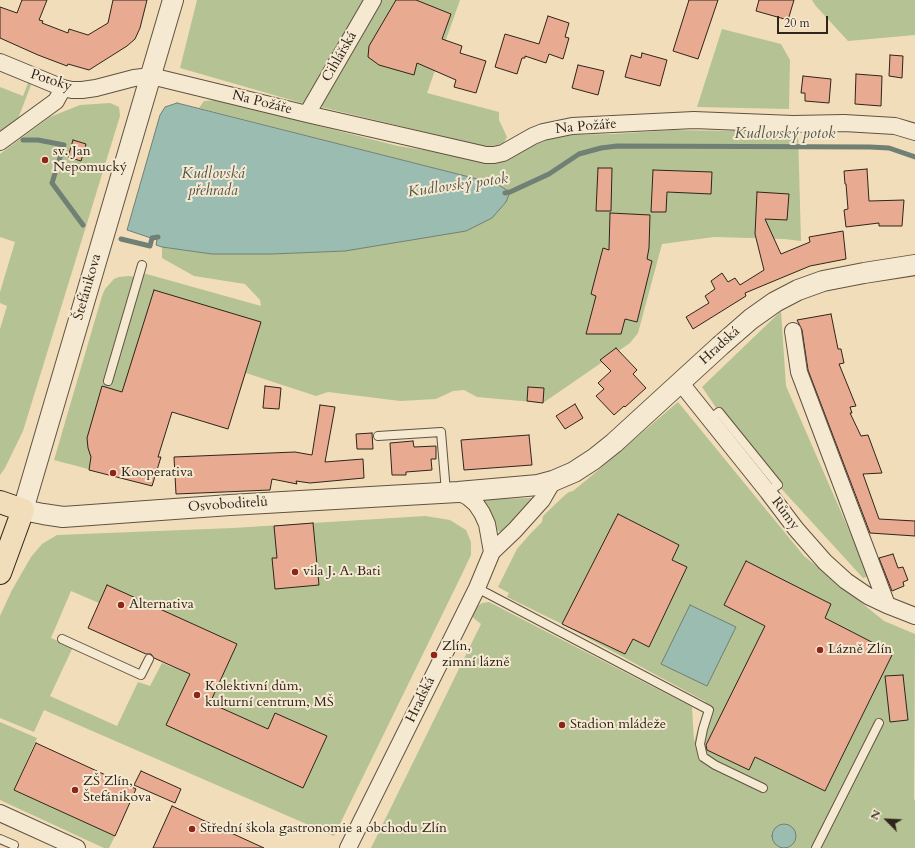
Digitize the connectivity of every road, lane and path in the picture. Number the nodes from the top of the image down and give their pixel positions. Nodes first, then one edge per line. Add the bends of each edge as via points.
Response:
1 (173, 0) edge
2 (373, 0) edge
3 (0, 62) edge
4 (151, 76) junction
5 (63, 88) junction
6 (307, 114) junction
7 (915, 132) edge
8 (0, 142) edge
9 (142, 265) dead end
10 (915, 265) edge
11 (793, 331) dead end
12 (108, 381) dead end
13 (680, 382) junction
14 (378, 436) dead end
15 (553, 481) junction
16 (452, 492) junction
17 (0, 502) edge
18 (23, 510) junction
19 (492, 552) junction
20 (0, 573) edge
21 (477, 588) junction
22 (887, 605) junction
23 (915, 616) edge
24 (62, 639) dead end
25 (149, 659) dead end
26 (879, 723) dead end
27 (763, 788) dead end
28 (0, 812) edge
29 (0, 839) edge
30 (14, 846) dead end
31 (78, 848) edge
32 (348, 848) edge
33 (816, 848) edge

1 - 4 street, Štefánikova
2 - 6 street, Cihlářská
3 - 5 street, Potoky
4 - 5 street, Potoky via 82,90
4 - 6 street, Na Požáře
4 - 18 street, Štefánikova
5 - 8 street via 56,101
6 - 7 street, Na Požáře via 486,155 503,153 543,132 572,126 694,120 793,124 844,123 895,126
9 - 12 lane
10 - 13 street, Hradská via 838,278 786,295 751,319
11 - 22 street via 799,372
13 - 15 street, Hradská via 594,460
13 - 22 street, Růmy via 825,562 846,581
14 - 16 lane via 441,432
15 - 16 street, Hradská via 527,487
15 - 19 street, Hradská via 542,500
16 - 18 street, Osvoboditelů via 63,517
16 - 19 street via 468,497 476,504 487,524
17 - 18 main road, Osvoboditelů
18 - 20 main road, Štefánikova
19 - 21 street, Hradská
21 - 27 lane via 709,710 700,744 703,757
21 - 32 street, Hradská
22 - 23 street, Růmy
24 - 25 lane via 141,674
26 - 33 lane
28 - 31 street
29 - 30 lane

